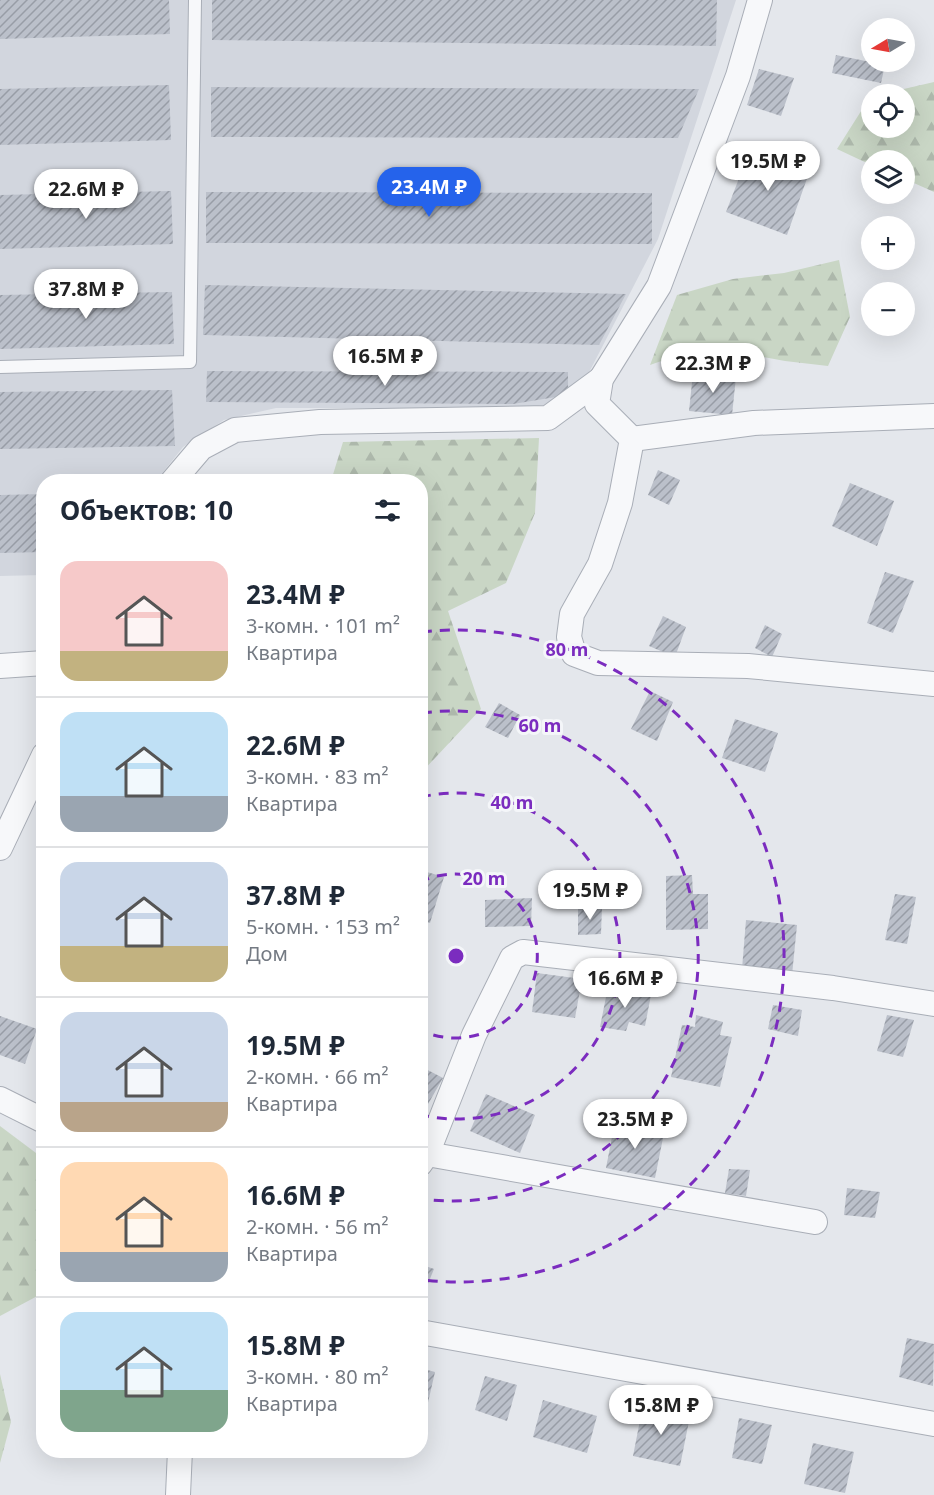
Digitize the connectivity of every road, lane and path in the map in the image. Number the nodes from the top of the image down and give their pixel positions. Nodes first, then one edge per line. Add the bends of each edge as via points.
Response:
1 (195, 0) edge
2 (760, 0) edge
3 (0, 368) edge
4 (601, 379) junction
5 (934, 416) edge
6 (632, 438) junction
7 (179, 474) edge
8 (36, 664) edge
9 (0, 666) edge
10 (934, 684) edge
11 (36, 772) edge
12 (0, 848) edge
13 (934, 1004) edge
14 (0, 1099) edge
15 (36, 1117) edge
16 (428, 1147) edge
17 (428, 1160) edge
18 (815, 1222) dead end
19 (428, 1333) edge
20 (934, 1424) edge
21 (180, 1458) edge
22 (178, 1495) edge

1 - 3 lane via 190,362
2 - 4 street via 738,76 658,286
4 - 6 street via 597,404
4 - 7 street via 548,418 320,422 235,430 201,448
5 - 6 street via 754,423
6 - 10 street via 620,503 600,564 572,614 569,637 574,654 598,663 748,666
8 - 9 street
11 - 12 street
13 - 16 street via 832,988 523,952 512,958 474,1035
14 - 15 street
17 - 18 street
19 - 20 street
21 - 22 street

